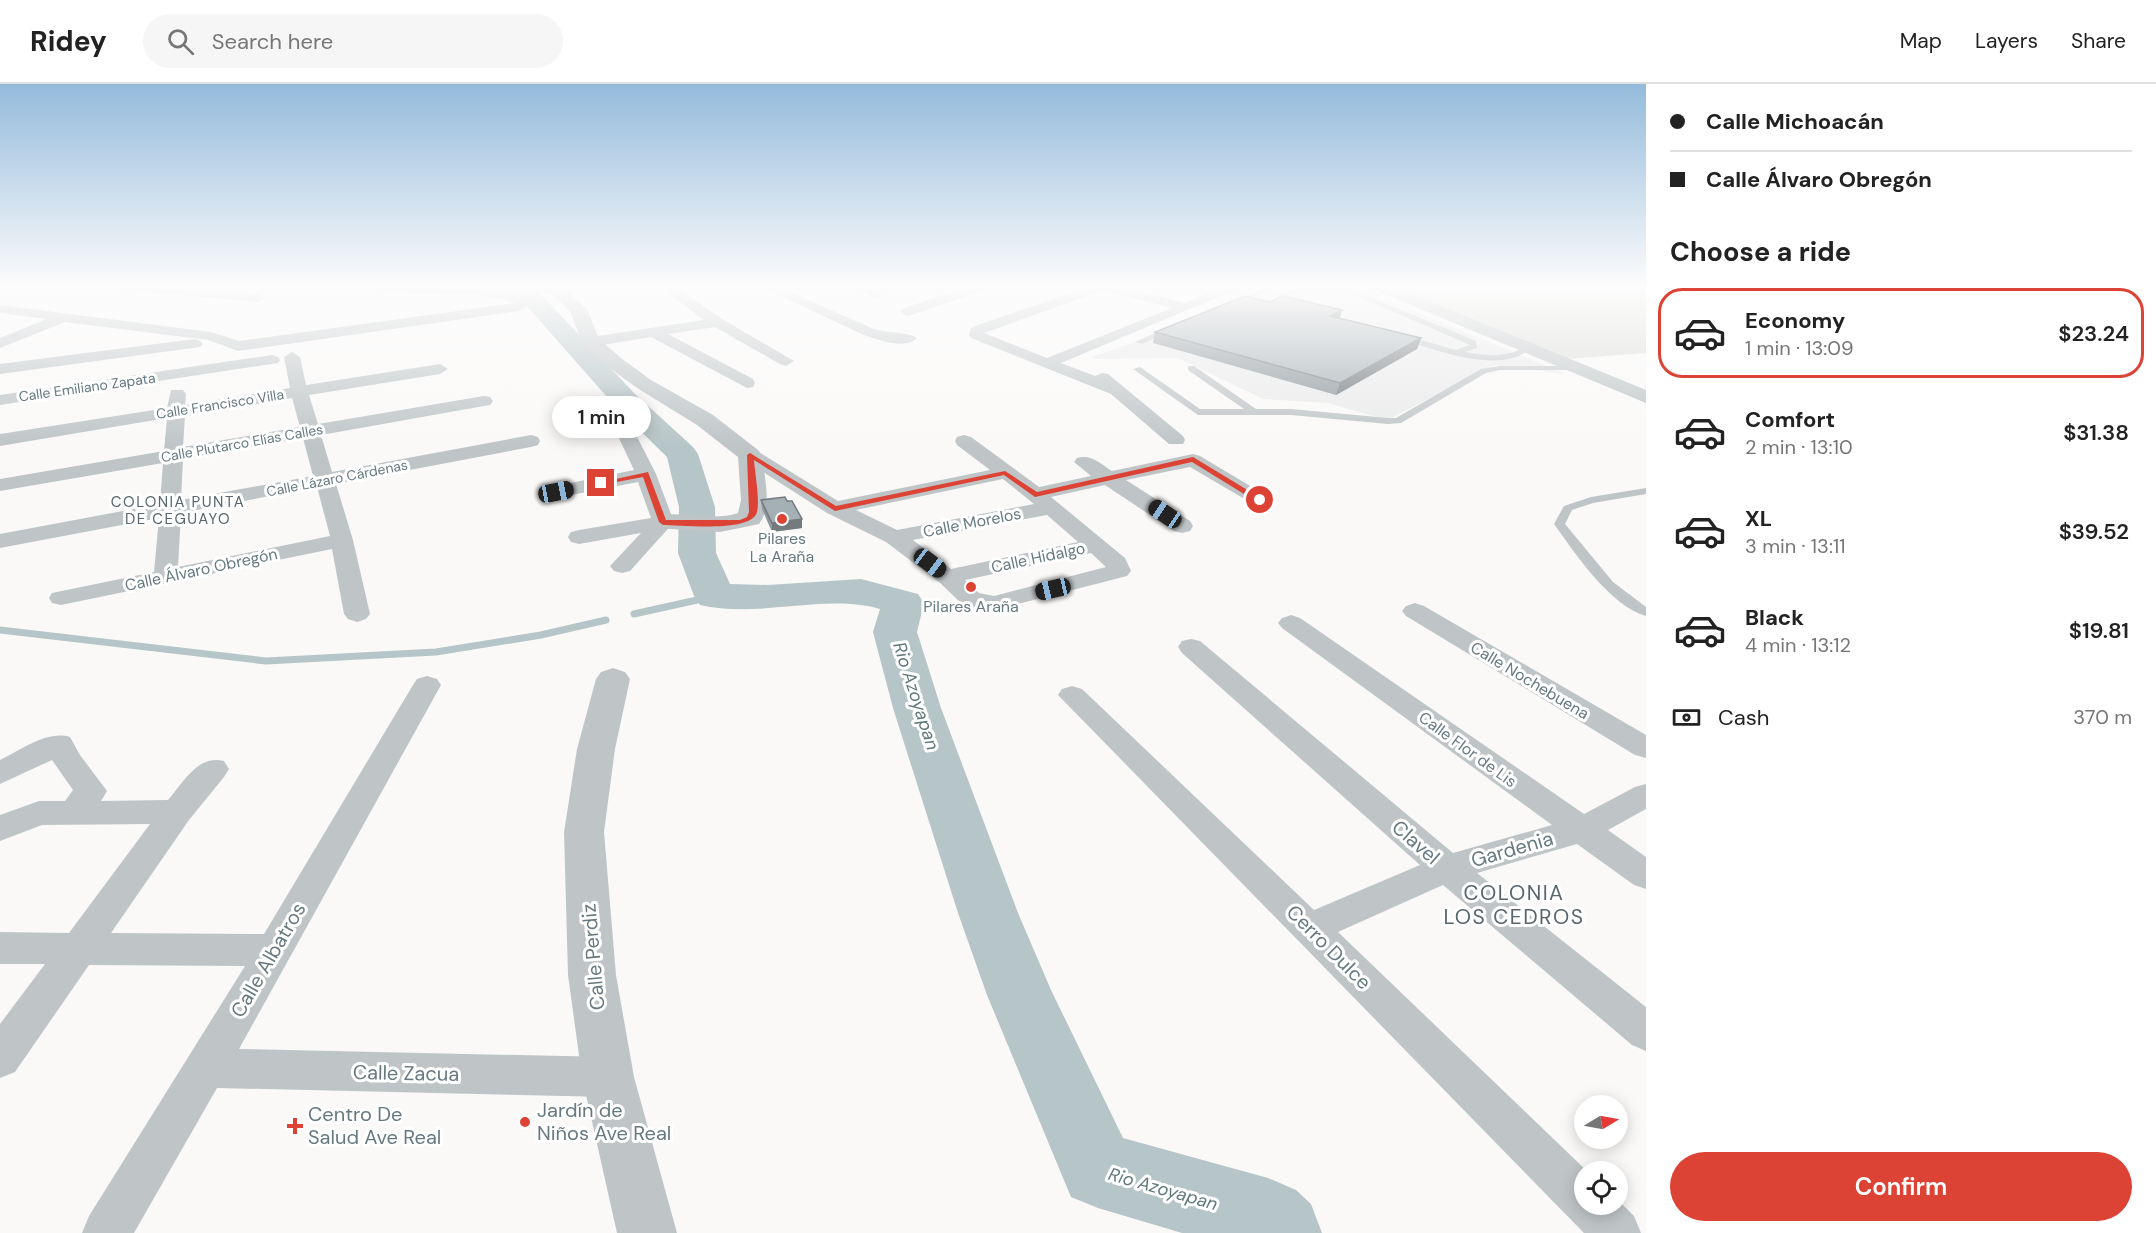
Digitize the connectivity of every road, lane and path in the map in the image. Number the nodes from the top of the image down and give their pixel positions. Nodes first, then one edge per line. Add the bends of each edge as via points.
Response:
1 (87, 339) edge
2 (223, 339) joint
3 (293, 339) edge
4 (590, 339) edge
5 (612, 339) edge
6 (665, 339) edge
7 (746, 339) edge
8 (982, 339) edge
9 (1110, 339) edge
10 (1147, 339) edge
11 (1408, 339) edge
12 (1463, 339) edge
13 (1504, 339) edge
14 (591, 342) junction
15 (1139, 342) dead end
16 (1522, 346) junction
17 (1459, 352) junction
18 (1075, 353) junction
19 (786, 361) dead end
20 (1050, 362) junction
21 (29, 365) junction
22 (1191, 368) dead end
23 (1575, 368) junction
24 (0, 369) edge
25 (440, 369) dead end
26 (1137, 369) dead end
27 (176, 374) junction
28 (747, 383) dead end
29 (1114, 390) junction
30 (299, 391) junction
31 (1646, 397) edge
32 (0, 400) edge
33 (484, 401) dead end
34 (178, 412) junction
35 (1256, 414) junction
36 (617, 415) dead end
37 (310, 432) junction
38 (0, 440) edge
39 (1176, 440) dead end
40 (531, 441) dead end
41 (964, 441) dead end
42 (172, 455) junction
43 (750, 455) junction
44 (1084, 462) dead end
45 (1005, 473) junction
46 (646, 474) junction
47 (1113, 479) junction
48 (324, 481) junction
49 (0, 484) edge
50 (1646, 490) edge
51 (556, 492) dead end
52 (1260, 500) dead end
53 (1042, 501) junction
54 (835, 508) junction
55 (169, 510) junction
56 (663, 522) junction
57 (1182, 526) dead end
58 (579, 537) dead end
59 (894, 537) junction
60 (342, 540) junction
61 (0, 541) edge
62 (1094, 545) junction
63 (622, 566) dead end
64 (166, 576) junction
65 (947, 577) junction
66 (61, 598) dead end
67 (1415, 611) dead end
68 (1646, 612) edge
69 (357, 614) dead end
70 (1291, 623) dead end
71 (1191, 647) dead end
72 (613, 680) dead end
73 (427, 685) dead end
74 (1072, 695) dead end
75 (1646, 748) edge
76 (213, 769) dead end
77 (0, 773) edge
78 (1646, 795) edge
79 (177, 812) junction
80 (75, 813) junction
81 (0, 829) edge
82 (1581, 830) junction
83 (1447, 868) junction
84 (1646, 875) edge
85 (1310, 928) junction
86 (0, 948) edge
87 (80, 948) junction
88 (275, 950) junction
89 (1646, 1032) edge
90 (0, 1058) edge
91 (204, 1068) junction
92 (608, 1077) junction
93 (1574, 1190) edge
94 (1599, 1215) edge
95 (106, 1233) edge
96 (647, 1233) edge
97 (1617, 1233) edge

1 - 21 street
2 - 3 street via 238,346
2 - 21 street
4 - 14 street
5 - 14 street
6 - 28 street
7 - 19 street
8 - 20 street
9 - 18 street
10 - 15 lane
11 - 17 lane
12 - 17 lane via 1474,346
13 - 16 street
14 - 43 street via 644,384 705,420
16 - 17 lane via 1523,351 1517,355 1498,358
16 - 23 street
18 - 20 street
18 - 29 street
20 - 29 street
21 - 24 street
22 - 35 lane
23 - 31 street
23 - 35 lane via 1484,371 1398,421 1291,412
25 - 30 street, Calle Francisco Villa
26 - 35 lane via 1192,410 1206,414
27 - 30 street, Calle Emiliano Zapata via 302,355
27 - 32 street, Calle Emiliano Zapata
27 - 34 street
29 - 39 street
30 - 34 street, Calle Francisco Villa
30 - 37 street
33 - 37 street, Calle Plutarco Elías Calles
34 - 38 street, Calle Francisco Villa
34 - 42 street
36 - 46 street
37 - 42 street, Calle Plutarco Elías Calles
37 - 48 street
40 - 48 street, Calle Lázaro Cárdenas
41 - 45 street
42 - 49 street, Calle Plutarco Elías Calles
42 - 55 street
43 - 54 street
43 - 56 street via 750,518 730,523
44 - 47 street
45 - 53 street
45 - 54 street
46 - 51 street
46 - 56 street
47 - 52 street, Calle Morelos via 1193,460
47 - 53 street, Calle Morelos
47 - 57 street
48 - 55 street, Calle Lázaro Cárdenas
48 - 60 street
50 - 68 lane via 1568,508 1559,524 1608,586
53 - 59 street, Calle Morelos
53 - 62 street
54 - 59 street
55 - 61 street, Calle Lázaro Cárdenas
55 - 64 street
56 - 58 street
56 - 63 street
59 - 65 street
60 - 64 street, Calle Álvaro Obregón
60 - 69 street
62 - 65 street, Calle Hidalgo
62 - 65 street via 1117,563 1119,571 985,603 970,598
64 - 66 street, Calle Álvaro Obregón
67 - 75 street, Calle Nochebuena
70 - 82 street, Calle Flor de Lis
71 - 83 street, Clavel
72 - 92 street, Calle Perdiz via 596,749 584,832 592,975
73 - 88 street, Calle Albatros
74 - 85 street, Cerro Dulce
76 - 79 street
77 - 80 street via 59,744 91,791
78 - 82 street, Gardenia
79 - 80 street
79 - 87 street
80 - 81 street via 39,813
82 - 83 street, Gardenia
82 - 84 street, Calle Flor de Lis
83 - 85 street, Gardenia
83 - 89 street, Clavel
85 - 93 street, Cerro Dulce
86 - 87 street
87 - 88 street
87 - 90 street
88 - 91 street, Calle Albatros
91 - 92 street, Calle Zacua
91 - 95 street, Calle Albatros
92 - 96 street, Calle Perdiz
94 - 97 street

